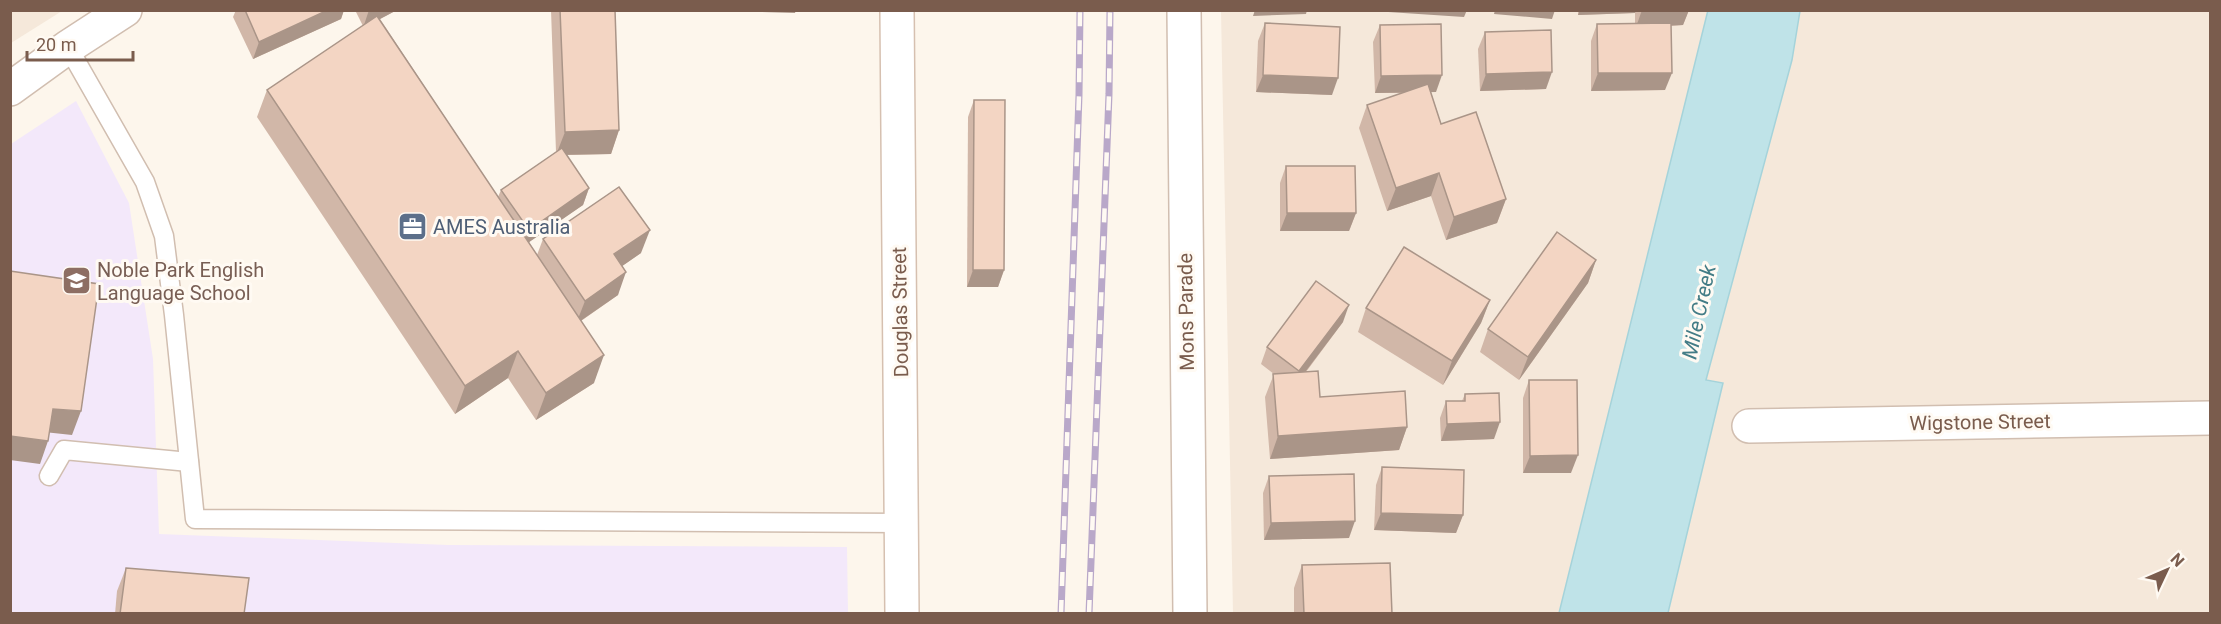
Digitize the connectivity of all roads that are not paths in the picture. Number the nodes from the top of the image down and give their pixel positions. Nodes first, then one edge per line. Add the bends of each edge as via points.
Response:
1 (125, 10) edge
2 (897, 10) edge
3 (1184, 10) edge
4 (68, 47) junction
5 (10, 89) edge
6 (2211, 418) edge
7 (1749, 426) dead end
8 (189, 462) junction
9 (48, 476) dead end
10 (902, 523) junction
11 (902, 614) edge
12 (1190, 614) edge

1 - 4 street
2 - 10 street, Douglas Street
3 - 12 street, Mons Parade
4 - 5 street
4 - 8 lane via 145,182 164,236
6 - 7 street, Wigstone Street
8 - 9 lane via 64,450
8 - 10 lane via 195,519
10 - 11 street, Douglas Street

